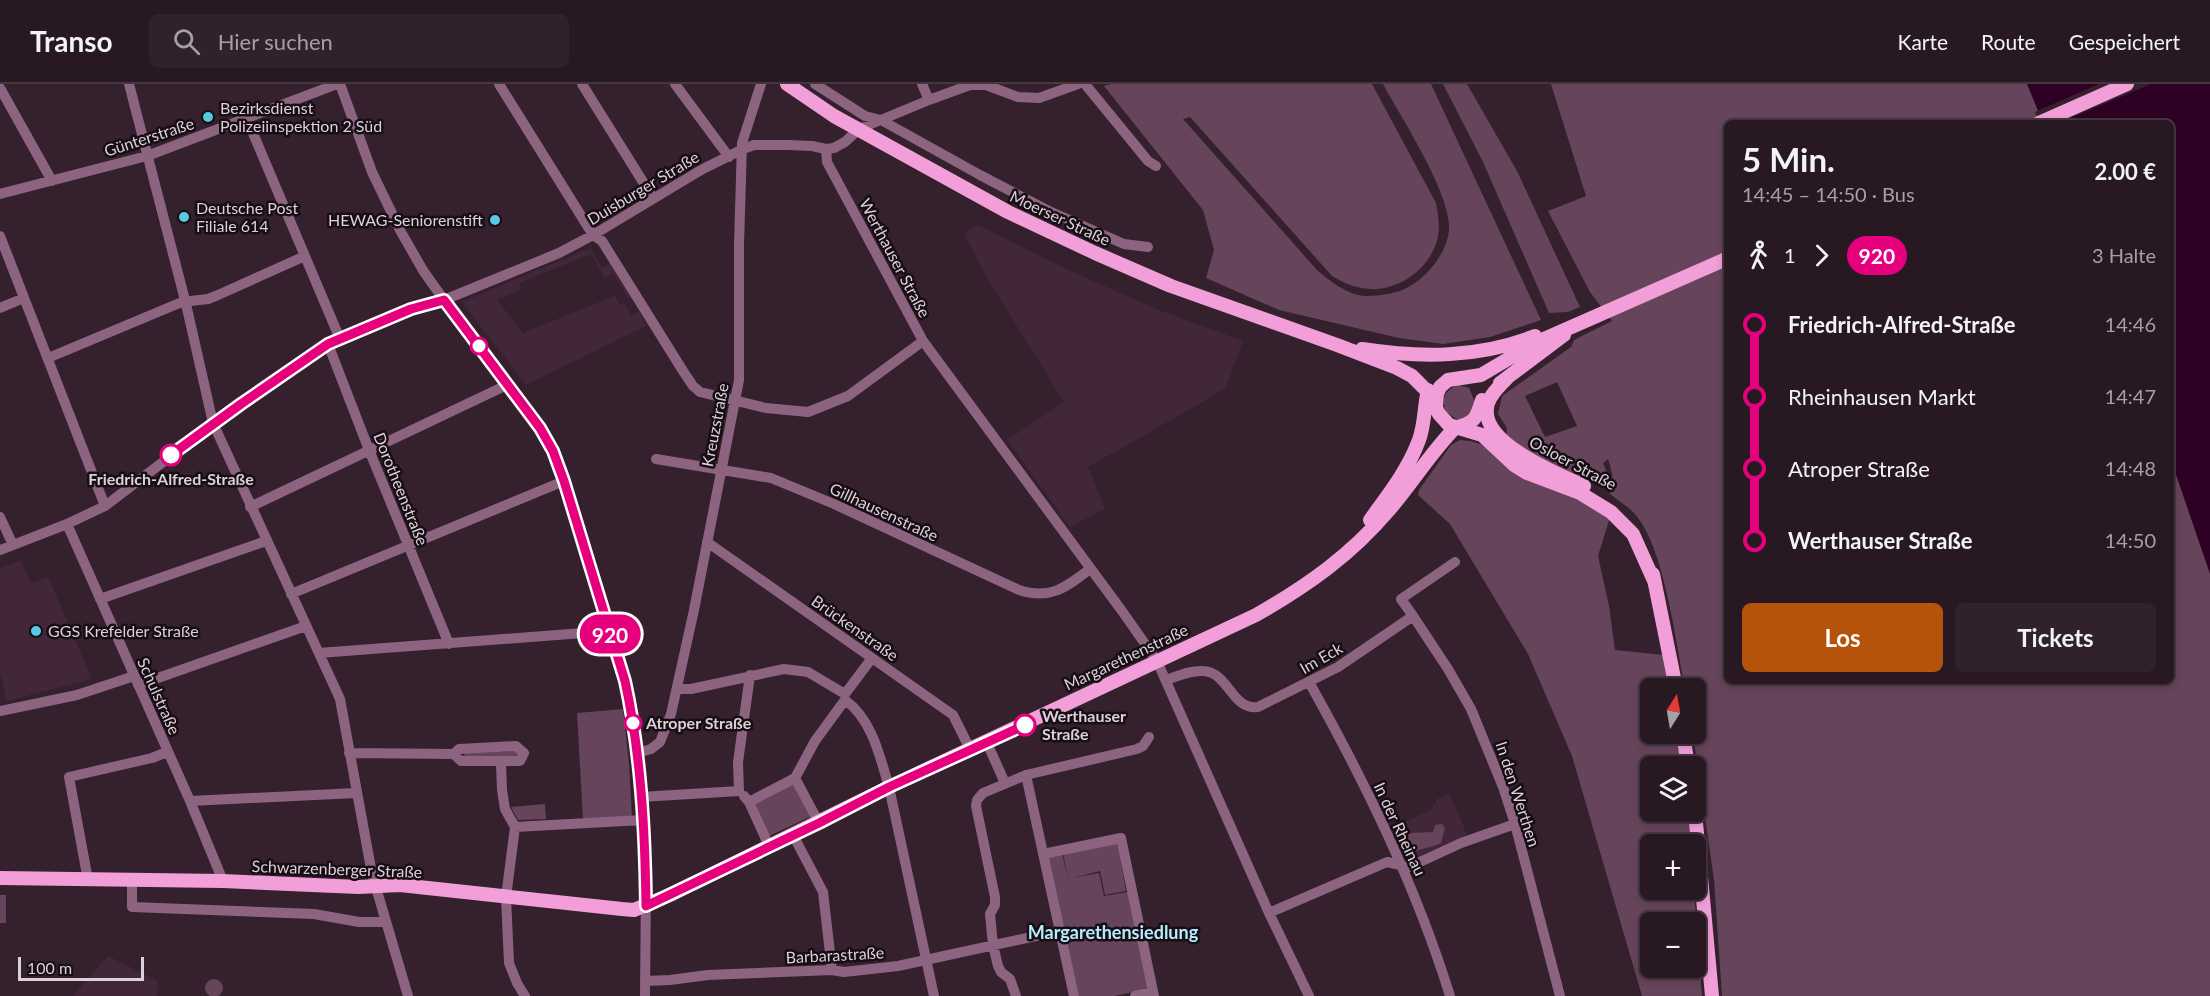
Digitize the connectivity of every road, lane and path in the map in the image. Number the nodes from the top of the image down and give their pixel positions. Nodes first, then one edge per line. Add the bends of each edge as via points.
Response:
1 (129, 84) edge
2 (338, 84) edge
3 (499, 84) edge
4 (582, 84) edge
5 (675, 84) edge
6 (761, 84) edge
7 (787, 84) edge
8 (815, 84) edge
9 (922, 84) edge
10 (1078, 84) edge
11 (1085, 84) edge
12 (2127, 84) edge
13 (0, 88) edge
14 (928, 100) junction
15 (247, 119) junction
16 (881, 120) junction
17 (2046, 120) edge
18 (859, 129) junction
19 (742, 149) junction
20 (826, 149) junction
21 (147, 156) junction
22 (729, 156) junction
23 (1156, 166) dead end
24 (52, 181) junction
25 (0, 194) edge
26 (653, 198) junction
27 (0, 236) edge
28 (593, 236) junction
29 (1148, 247) dead end
30 (305, 256) junction
31 (1724, 261) edge
32 (24, 298) junction
33 (444, 300) junction
34 (185, 302) junction
35 (0, 308) edge
36 (1583, 322) junction
37 (340, 339) junction
38 (923, 341) junction
39 (328, 344) junction
40 (1337, 345) junction
41 (48, 358) junction
42 (1493, 369) junction
43 (1508, 377) junction
44 (509, 384) junction
45 (1427, 391) junction
46 (735, 401) junction
47 (1436, 406) junction
48 (213, 423) junction
49 (1455, 428) junction
50 (369, 450) junction
51 (656, 459) dead end
52 (722, 470) junction
53 (564, 481) junction
54 (105, 506) junction
55 (250, 507) junction
56 (0, 517) edge
57 (67, 524) junction
58 (266, 541) junction
59 (707, 542) junction
60 (408, 544) junction
61 (13, 545) junction
62 (1350, 549) junction
63 (0, 550) edge
64 (1455, 562) dead end
65 (1090, 569) junction
66 (1655, 583) junction
67 (291, 594) junction
68 (100, 599) junction
69 (1413, 616) junction
70 (306, 626) junction
71 (609, 631) junction
72 (449, 644) junction
73 (320, 653) junction
74 (872, 658) junction
75 (1157, 661) junction
76 (750, 675) junction
77 (1674, 678) edge
78 (1166, 680) junction
79 (136, 681) junction
80 (1309, 682) junction
81 (677, 689) junction
82 (845, 697) junction
83 (0, 711) edge
84 (1149, 737) dead end
85 (987, 743) junction
86 (970, 751) junction
87 (167, 752) junction
88 (349, 753) junction
89 (638, 753) junction
90 (454, 754) junction
91 (501, 763) junction
92 (1026, 775) junction
93 (795, 778) junction
94 (1005, 783) junction
95 (889, 787) junction
96 (740, 792) junction
97 (356, 793) junction
98 (641, 797) junction
99 (190, 801) junction
100 (749, 802) junction
101 (643, 820) junction
102 (1696, 822) edge
103 (819, 823) junction
104 (1515, 824) junction
105 (515, 827) junction
106 (793, 835) junction
107 (769, 846) junction
108 (1044, 854) junction
109 (1399, 864) junction
110 (0, 878) edge
111 (88, 880) junction
112 (132, 881) junction
113 (223, 881) junction
114 (376, 887) junction
115 (506, 897) junction
116 (646, 906) junction
117 (1269, 913) junction
118 (386, 922) junction
119 (1059, 931) junction
120 (993, 945) junction
121 (927, 958) junction
122 (832, 970) junction
123 (645, 981) junction
124 (1153, 994) edge
125 (408, 996) edge
126 (525, 996) edge
127 (645, 996) edge
128 (934, 996) edge
129 (1016, 996) edge
130 (1074, 996) edge
131 (1135, 996) edge
132 (1309, 996) edge
133 (1450, 996) edge
134 (1560, 996) edge
135 (1712, 996) edge

1 - 21 street
2 - 15 street, Günterstraße
2 - 33 street via 372,172 401,232
3 - 28 street
4 - 26 street
5 - 22 street
6 - 19 street, Kreuzstraße
7 - 18 main road, Moerser Straße
8 - 16 street via 865,116
9 - 14 street
10 - 14 street via 1039,98 970,85
11 - 23 street
12 - 17 main road
13 - 24 street
14 - 16 street
15 - 21 street, Günterstraße
15 - 30 street
16 - 18 street
16 - 29 street via 1049,211 1124,244
18 - 20 street via 846,142
18 - 40 main road, Moerser Straße via 1008,212 1095,253 1171,286
19 - 20 street, Duisburger Straße via 754,145
19 - 22 street, Duisburger Straße
19 - 46 street, Kreuzstraße via 739,380
20 - 38 street, Werthauser Straße via 827,162
21 - 24 street, Günterstraße
21 - 34 street
22 - 26 street, Duisburger Straße
24 - 25 street, Günterstraße
26 - 28 street, Duisburger Straße
27 - 32 street
28 - 33 street, Duisburger Straße
28 - 46 street via 602,241 693,386 700,392
30 - 34 street via 208,299
30 - 37 street
31 - 36 main road
32 - 35 street
32 - 41 street
33 - 37 street, Duisburger Straße via 411,309
33 - 44 street
34 - 41 street
34 - 48 street
36 - 40 main road, Moerser Straße via 1454,355 1416,355
36 - 42 main road via 1535,343
36 - 43 main road
37 - 39 street, Duisburger Straße
38 - 46 street via 848,396 808,412
38 - 65 street, Werthauser Straße
39 - 48 street, Duisburger Straße
39 - 50 street, Dorotheenstraße
40 - 45 main road, Moerser Straße via 1397,368
41 - 54 street
42 - 45 main road via 1455,369 1440,376
42 - 47 main road via 1448,380 1440,387
43 - 49 main road, Margarethenstraße via 1489,390 1475,420
43 - 66 main road, Osloer Straße via 1490,398 1488,422 1527,460 1606,496 1625,512 1645,540
44 - 50 street
44 - 53 street via 540,428
45 - 47 main road, Moerser Straße
45 - 62 main road, Margarethenstraße via 1422,427 1410,460
46 - 52 street, Kreuzstraße
47 - 49 main road, Moerser Straße via 1444,421
48 - 54 street, Duisburger Straße
48 - 55 street
49 - 62 main road, Margarethenstraße via 1390,509
49 - 66 main road, Osloer Straße via 1482,435 1527,473 1580,493 1611,512 1633,534
50 - 55 street
50 - 60 street, Dorotheenstraße
51 - 52 street, Gillhausenstraße
52 - 59 street, Kreuzstraße
52 - 65 street, Gillhausenstraße via 771,478 1032,594 1045,595 1067,587
53 - 60 street
53 - 71 street
54 - 57 street, Duisburger Straße
55 - 58 street
56 - 61 street
57 - 61 street, Duisburger Straße
57 - 68 street, Schulstraße
58 - 67 street
58 - 68 street
59 - 74 street, Brückenstraße
59 - 81 street, Kreuzstraße
60 - 67 street
60 - 72 street, Dorotheenstraße
61 - 63 street, Duisburger Straße
62 - 75 main road, Margarethenstraße via 1290,596
64 - 69 street via 1401,598
65 - 75 street, Werthauser Straße
66 - 77 main road, Osloer Straße
67 - 70 street
68 - 79 street, Schulstraße
69 - 80 street, Im Eck
69 - 104 street, In den Werthen via 1471,709
70 - 73 street
70 - 79 street
71 - 72 street
71 - 89 street via 625,681
72 - 73 street
73 - 88 street via 339,699
74 - 82 street
74 - 86 street, Brückenstraße via 953,715
75 - 78 street, Werthauser Straße
75 - 85 main road, Margarethenstraße
76 - 81 street
76 - 82 street via 784,669 808,672
76 - 96 street via 738,762
78 - 80 street, Im Eck via 1194,671 1216,674 1249,708
78 - 117 street, Werthauser Straße
79 - 83 street
79 - 87 street, Schulstraße
80 - 109 street, In der Rheinau via 1341,739
81 - 89 street, Kreuzstraße via 660,742
82 - 93 street
82 - 95 street via 866,724
84 - 92 street via 1137,749
85 - 86 main road, Margarethenstraße
85 - 94 street
86 - 95 main road, Margarethenstraße
87 - 99 street, Schulstraße
87 - 111 street via 69,777
88 - 90 street
88 - 97 street
89 - 98 street
90 - 91 street via 461,761
90 - 91 street via 459,749 494,746 516,746 524,753 520,761
91 - 105 street via 505,809
92 - 94 street
92 - 108 street
93 - 100 street
93 - 103 street
94 - 120 street via 983,793 976,806 995,897 989,920
95 - 103 main road, Margarethenstraße
95 - 121 street
96 - 98 street
96 - 100 street
97 - 99 street
97 - 114 street
98 - 101 street
99 - 113 street, Schulstraße
100 - 107 street
101 - 105 street
101 - 116 street
102 - 135 main road
103 - 106 main road, Margarethenstraße
104 - 109 street via 1409,867
104 - 134 street, In den Werthen
105 - 115 street
106 - 107 main road, Margarethenstraße
106 - 122 street via 823,892
107 - 116 main road, Margarethenstraße
108 - 119 street
108 - 124 street via 1121,838
109 - 117 street via 1387,862
109 - 133 street, In der Rheinau via 1409,880
110 - 111 main road, Schwarzenberger Straße
111 - 112 main road, Schwarzenberger Straße
112 - 113 main road, Schwarzenberger Straße
112 - 118 street via 132,907 314,914 358,922
113 - 114 main road, Schwarzenberger Straße
114 - 115 main road, Schwarzenberger Straße via 400,885
114 - 118 street
115 - 116 main road, Schwarzenberger Straße via 634,910
115 - 126 street via 509,963
116 - 123 street
117 - 132 street, Werthauser Straße
118 - 125 street
119 - 120 street, Barbarastraße
119 - 130 street
120 - 121 street, Barbarastraße
120 - 129 street via 998,966 1010,979
121 - 122 street, Barbarastraße via 898,966
121 - 128 street
122 - 123 street, Barbarastraße
123 - 127 street
124 - 131 street

